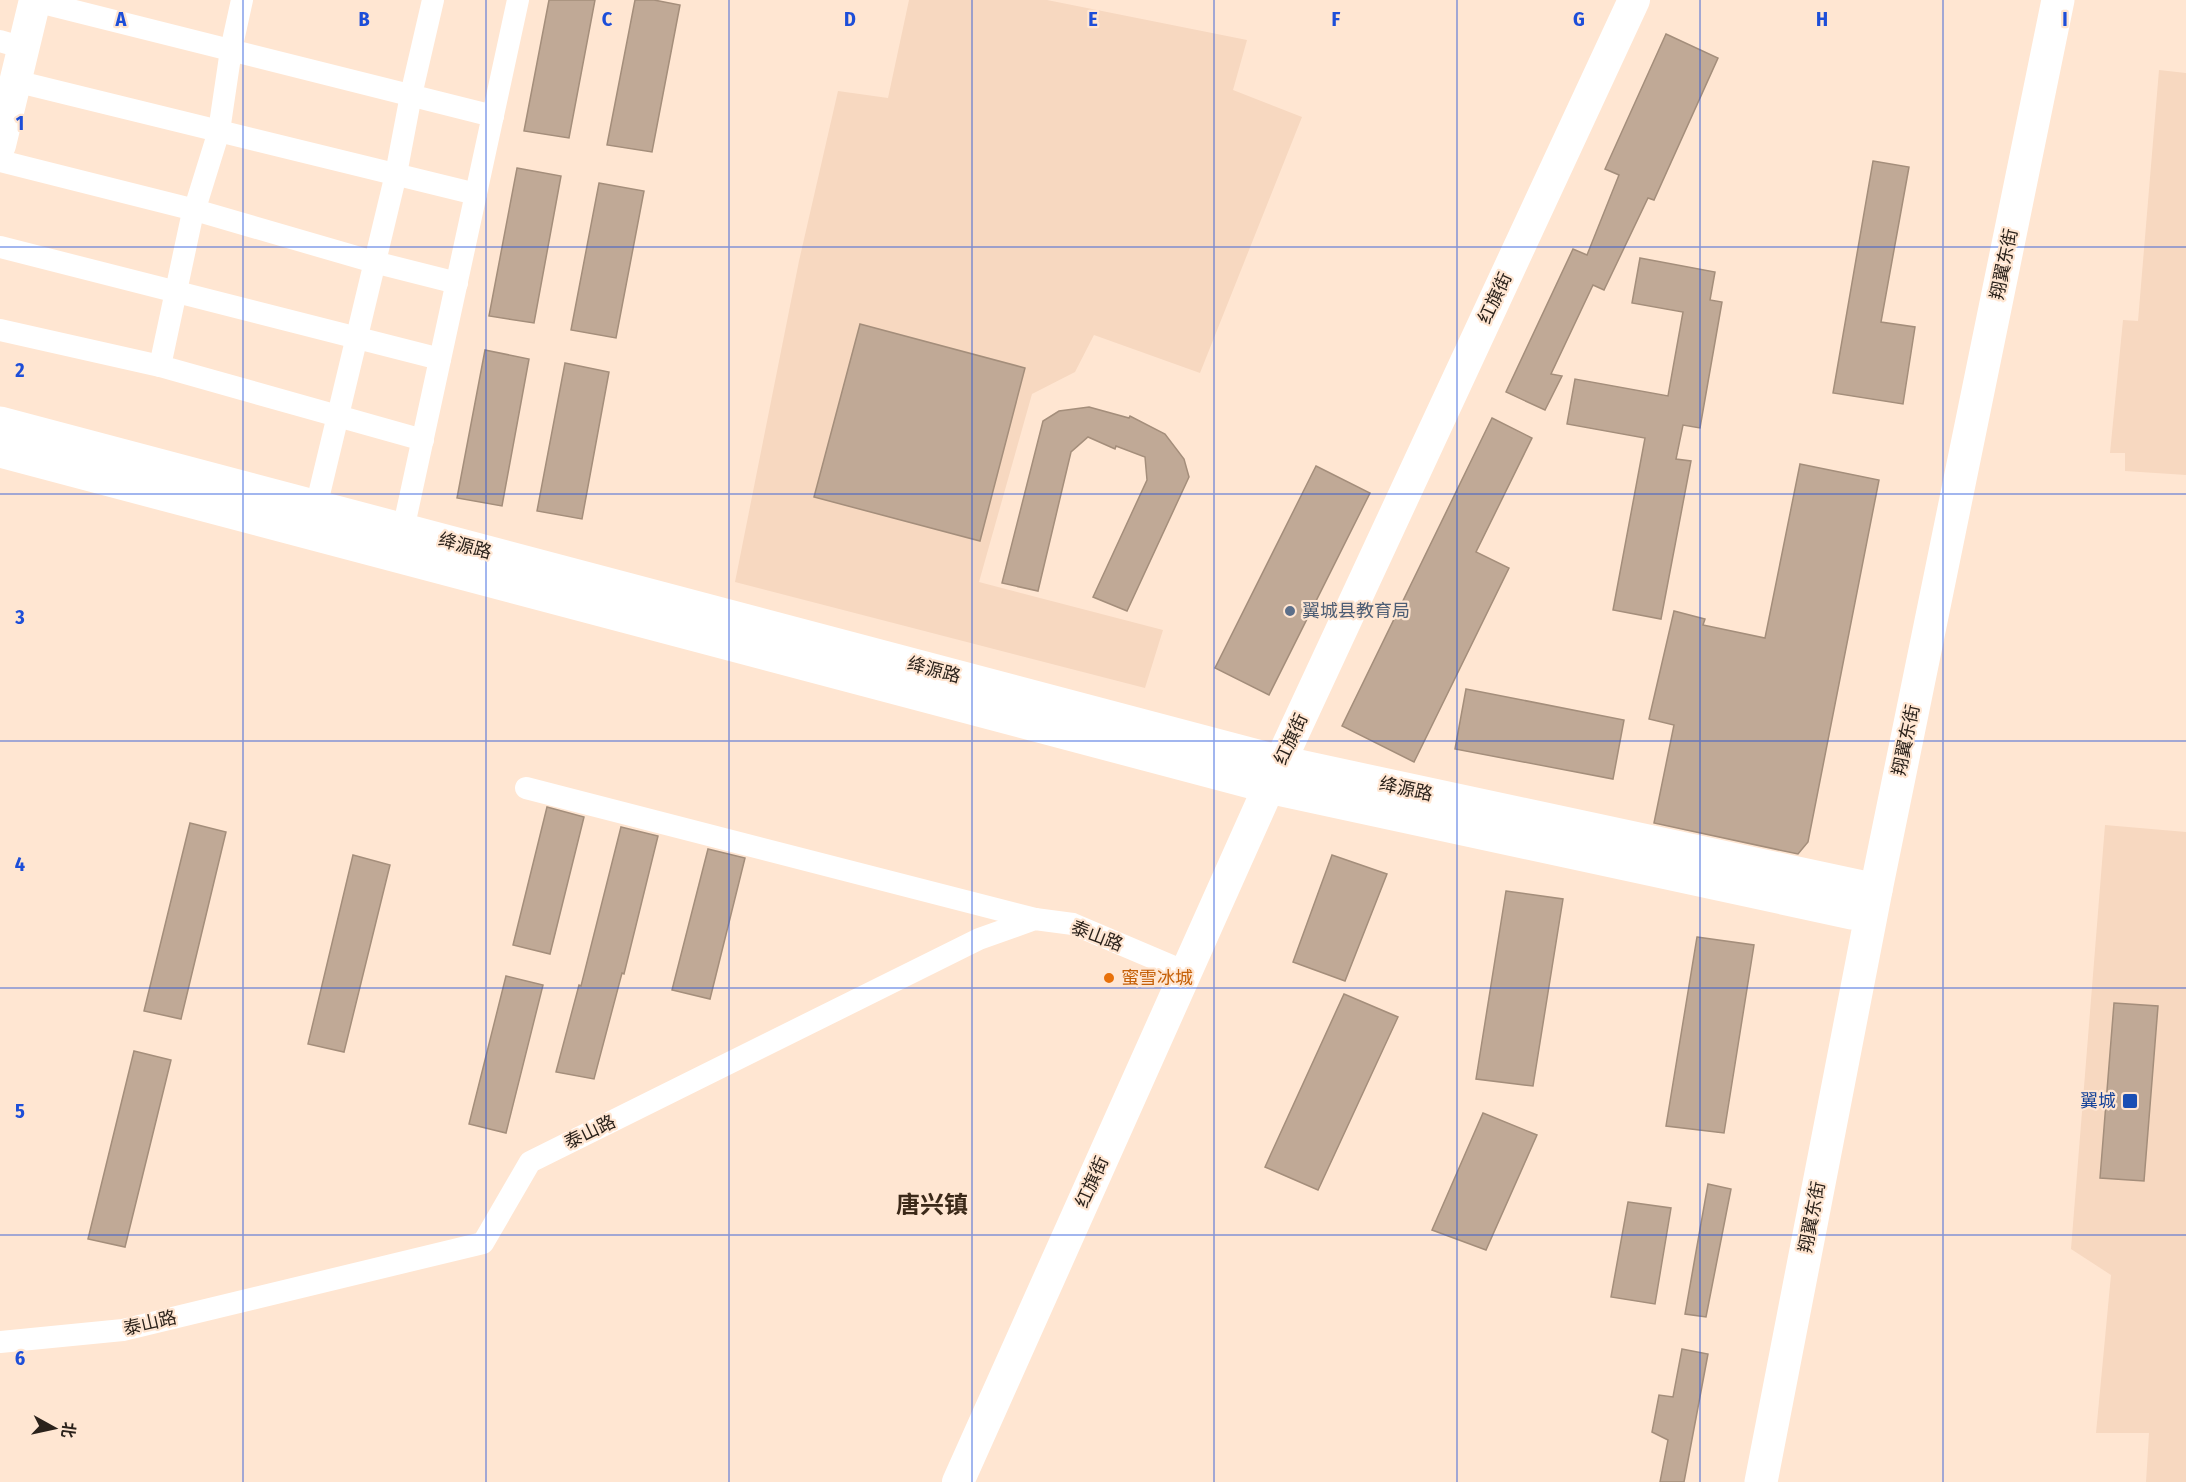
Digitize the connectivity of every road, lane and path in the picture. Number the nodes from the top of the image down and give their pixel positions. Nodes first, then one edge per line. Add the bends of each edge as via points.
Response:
1 (31, 0) edge
2 (242, 0) edge
3 (433, 0) edge
4 (518, 0) edge
5 (1634, 0) edge
6 (1651, 0) edge
7 (2034, 0) edge
8 (2058, 0) edge
9 (12, 44) edge
10 (231, 50) junction
11 (8, 84) edge
12 (411, 95) junction
13 (493, 116) junction
14 (2, 131) edge
15 (219, 131) junction
16 (0, 160) edge
17 (396, 174) junction
18 (476, 194) junction
19 (195, 210) junction
20 (0, 247) edge
21 (374, 262) junction
22 (457, 283) junction
23 (177, 291) junction
24 (0, 330) edge
25 (357, 337) junction
26 (440, 359) junction
27 (160, 366) junction
28 (338, 416) junction
29 (0, 423) edge
30 (423, 440) junction
31 (0, 451) edge
32 (316, 507) junction
33 (403, 530) junction
34 (1283, 776) junction
35 (526, 788) dead end
36 (1864, 900) junction
37 (1035, 919) junction
38 (1186, 972) junction
39 (0, 1342) edge
40 (958, 1482) edge
41 (977, 1482) edge
42 (1739, 1482) edge
43 (1761, 1482) edge

1 - 9 main road
1 - 10 street
2 - 10 street
3 - 12 street
4 - 13 street
5 - 34 main road, 红旗街
6 - 34 main road, 红旗街
7 - 36 main road, 翔翼东街
8 - 36 main road, 翔翼东街
9 - 11 main road
10 - 12 street
10 - 15 street
11 - 14 main road
11 - 15 street
12 - 13 street
12 - 17 street
13 - 18 street
15 - 17 street
15 - 19 street
16 - 19 street
17 - 18 street
17 - 21 street
18 - 22 street
19 - 21 street
19 - 23 street
20 - 23 street
21 - 22 street
21 - 25 street
22 - 26 street
23 - 25 street
23 - 27 street
24 - 27 street
25 - 26 street
25 - 28 street
26 - 30 street
27 - 28 street
28 - 30 street
28 - 32 street
29 - 32 main road, 绛源路
30 - 33 street
31 - 34 main road, 绛源路
32 - 33 main road, 绛源路
33 - 34 main road, 绛源路
34 - 36 main road, 绛源路
34 - 38 main road, 红旗街
34 - 41 main road, 红旗街 via 1126,1153
35 - 37 street
36 - 42 main road, 翔翼东街
36 - 43 main road, 翔翼东街
37 - 38 street, 泰山路 via 1073,924
37 - 39 street, 泰山路 via 979,939 530,1162 483,1243 123,1330
38 - 40 main road, 红旗街

